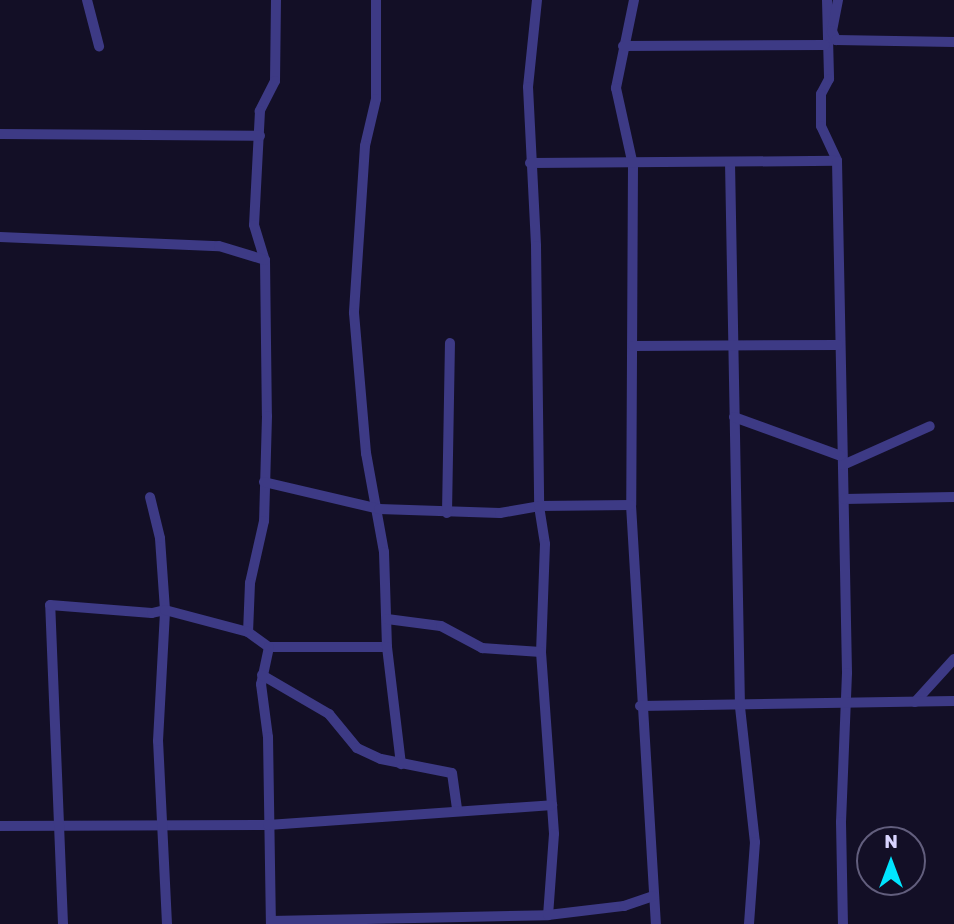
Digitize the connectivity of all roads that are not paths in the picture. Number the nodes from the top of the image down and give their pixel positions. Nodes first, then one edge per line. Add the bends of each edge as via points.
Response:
1 (87, 0) edge
2 (276, 0) edge
3 (376, 0) edge
4 (537, 0) edge
5 (634, 0) edge
6 (827, 0) edge
7 (838, 0) edge
8 (954, 41) edge
9 (825, 45) junction
10 (99, 46) dead end
11 (622, 46) junction
12 (0, 134) edge
13 (260, 136) junction
14 (837, 161) junction
15 (730, 162) junction
16 (530, 163) junction
17 (633, 165) junction
18 (0, 237) edge
19 (265, 260) junction
20 (450, 343) dead end
21 (838, 345) junction
22 (633, 346) junction
23 (734, 346) junction
24 (734, 417) junction
25 (930, 426) dead end
26 (842, 461) junction
27 (264, 482) junction
28 (149, 497) dead end
29 (954, 497) edge
30 (844, 499) junction
31 (631, 505) junction
32 (539, 506) junction
33 (379, 509) junction
34 (447, 513) junction
35 (165, 610) junction
36 (387, 620) junction
37 (248, 632) junction
38 (269, 647) junction
39 (387, 647) junction
40 (541, 652) junction
41 (954, 659) edge
42 (262, 675) junction
43 (954, 701) edge
44 (915, 702) junction
45 (843, 705) junction
46 (640, 706) junction
47 (740, 707) junction
48 (401, 764) junction
49 (552, 804) junction
50 (457, 809) junction
51 (268, 825) junction
52 (0, 826) edge
53 (58, 826) junction
54 (164, 826) junction
55 (653, 896) junction
56 (548, 915) junction
57 (271, 922) edge
58 (63, 924) edge
59 (167, 924) edge
60 (656, 924) edge
61 (749, 924) edge
62 (843, 924) edge

1 - 10 street
2 - 13 street via 275,81 260,111
3 - 33 street via 376,99 365,146 354,313 366,453
4 - 16 street via 528,87
5 - 11 street
6 - 9 street
7 - 8 street via 832,31 836,40
9 - 11 street
9 - 14 street via 829,79 821,94 821,127
11 - 17 street via 617,89
12 - 13 street
13 - 19 street via 254,226
14 - 15 street
14 - 21 street
15 - 17 street
15 - 23 street
16 - 17 street
16 - 32 street
17 - 22 street
18 - 19 street via 219,246
19 - 27 street
20 - 34 street
21 - 23 street
21 - 26 street
22 - 23 street
22 - 31 street
23 - 24 street
24 - 26 street
24 - 47 street
25 - 26 street
26 - 30 street
27 - 33 street
27 - 37 street via 264,521 250,583
28 - 35 street via 160,538
29 - 30 street
30 - 45 street
31 - 32 street
31 - 46 street
32 - 34 street via 500,513
32 - 40 street via 545,544
33 - 34 street
33 - 36 street
35 - 37 street
35 - 53 street via 152,613 50,605
35 - 54 street via 158,741
36 - 39 street
36 - 40 street via 441,626 482,648
37 - 38 street
38 - 39 street
38 - 42 street
39 - 48 street
40 - 49 street
41 - 44 street
42 - 48 street via 328,714 358,748
42 - 51 street
43 - 44 street
44 - 45 street
45 - 47 street
45 - 62 street via 839,903
46 - 47 street
46 - 55 street
47 - 61 street via 755,842
48 - 50 street via 452,773
49 - 50 street
49 - 56 street via 553,880
50 - 51 street
51 - 54 street
51 - 57 street
52 - 53 street
53 - 54 street
53 - 58 street
54 - 59 street
55 - 56 street via 624,906
55 - 60 street
56 - 57 street

